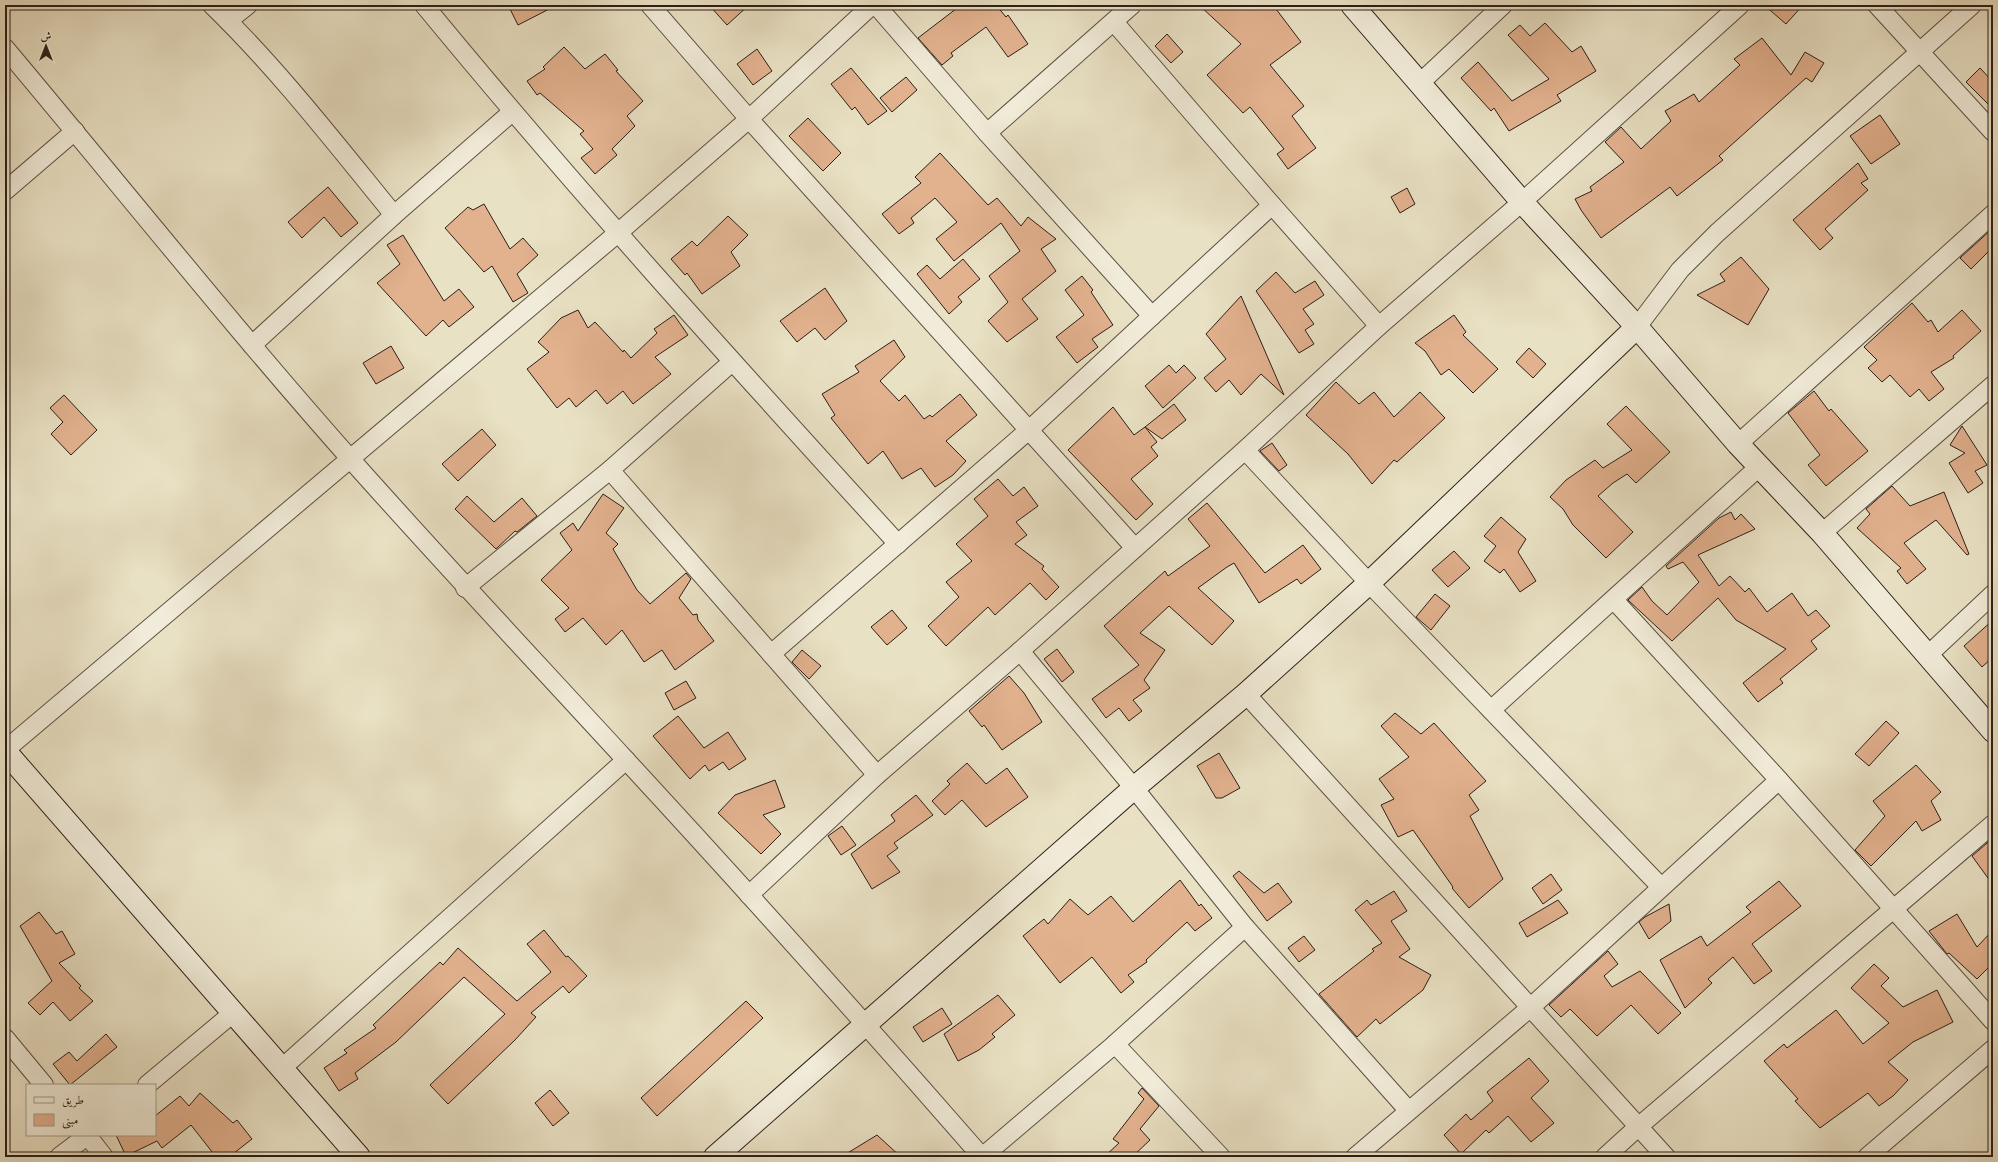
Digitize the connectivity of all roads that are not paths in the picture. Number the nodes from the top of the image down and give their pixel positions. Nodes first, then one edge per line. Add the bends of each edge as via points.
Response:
1 (212, 5) edge
2 (248, 5) edge
3 (424, 5) edge
4 (650, 5) edge
5 (872, 5) edge
6 (876, 5) edge
7 (1132, 5) edge
8 (1352, 5) edge
9 (1503, 5) edge
10 (1740, 5) edge
11 (1878, 5) edge
12 (1972, 5) edge
13 (228, 21) junction
14 (1114, 22) junction
15 (5, 48) edge
16 (1920, 51) junction
17 (1420, 83) junction
18 (512, 112) junction
19 (749, 119) junction
20 (75, 131) junction
21 (1993, 132) edge
22 (987, 133) junction
23 (5, 191) edge
24 (1522, 202) junction
25 (1272, 205) junction
26 (1993, 214) edge
27 (394, 215) junction
28 (619, 232) junction
29 (1152, 316) junction
30 (1379, 326) junction
31 (1637, 327) junction
32 (252, 345) junction
33 (732, 362) junction
34 (1993, 386) edge
35 (1030, 429) junction
36 (1738, 444) junction
37 (1245, 450) junction
38 (351, 460) junction
39 (1760, 466) junction
40 (610, 470) junction
41 (1822, 533) junction
42 (898, 544) junction
43 (1135, 548) junction
44 (1369, 583) junction
45 (465, 588) junction
46 (1993, 594) edge
47 (1614, 600) junction
48 (1020, 652) junction
49 (771, 654) junction
50 (1927, 656) junction
51 (1246, 694) junction
52 (1490, 710) junction
53 (1993, 731) edge
54 (5, 751) edge
55 (626, 760) junction
56 (877, 775) junction
57 (1779, 780) junction
58 (1134, 788) junction
59 (1993, 824) edge
60 (1661, 887) junction
61 (749, 895) junction
62 (1894, 908) junction
63 (1245, 927) junction
64 (1531, 1007) junction
65 (233, 1013) junction
66 (1993, 1021) edge
67 (866, 1023) junction
68 (5, 1038) edge
69 (1115, 1044) junction
70 (1993, 1049) edge
71 (282, 1068) junction
72 (43, 1084) edge
73 (148, 1084) edge
74 (1408, 1110) junction
75 (1638, 1127) junction
76 (86, 1136) edge
77 (88, 1136) edge
78 (1878, 1154) edge
79 (59, 1157) edge
80 (104, 1157) edge
81 (359, 1157) edge
82 (715, 1157) edge
83 (982, 1157) edge
84 (1221, 1157) edge
85 (1354, 1157) edge
86 (1605, 1157) edge
87 (1666, 1157) edge

1 - 13 street
2 - 13 street
3 - 18 street
4 - 19 street
5 - 19 street
6 - 22 street
7 - 14 street
8 - 17 street
9 - 17 street
10 - 24 street
11 - 16 street
12 - 16 street
13 - 27 street via 311,114
14 - 22 street
14 - 25 street
15 - 20 street
16 - 21 street
16 - 31 street via 1717,233 1680,270
17 - 24 street
18 - 27 street
18 - 28 street
19 - 28 street
19 - 35 street
20 - 23 street
20 - 32 street
22 - 29 street
24 - 30 street
24 - 31 street
25 - 29 street
25 - 30 street
26 - 36 street
27 - 32 street
28 - 33 street
28 - 38 street
29 - 35 street
30 - 37 street
31 - 36 street
31 - 44 street
32 - 38 street
33 - 40 street
33 - 42 street
34 - 41 street
35 - 42 street
35 - 43 street
36 - 39 street
37 - 43 street
37 - 44 street
38 - 45 street
38 - 54 street
39 - 41 street
39 - 47 street
40 - 45 street
40 - 49 street
41 - 50 street
42 - 49 street
43 - 48 street
44 - 51 street
44 - 52 street
45 - 55 street
46 - 50 street
47 - 52 street
47 - 57 street
48 - 56 street
48 - 58 street
49 - 56 street
50 - 53 street
51 - 58 street
51 - 64 street
52 - 60 street
54 - 65 street
55 - 61 street
55 - 71 street
56 - 61 street
57 - 60 street
57 - 62 street
58 - 63 street
58 - 67 street
59 - 62 street
60 - 64 street
61 - 67 street
62 - 66 street
62 - 75 street
63 - 69 street
63 - 74 street
64 - 74 street
64 - 75 street
65 - 71 street
65 - 73 street
67 - 82 street
67 - 83 street
68 - 72 street
69 - 83 street
69 - 84 street
70 - 78 street
71 - 81 street
74 - 85 street
75 - 86 street
75 - 87 street
76 - 79 street
77 - 80 street

